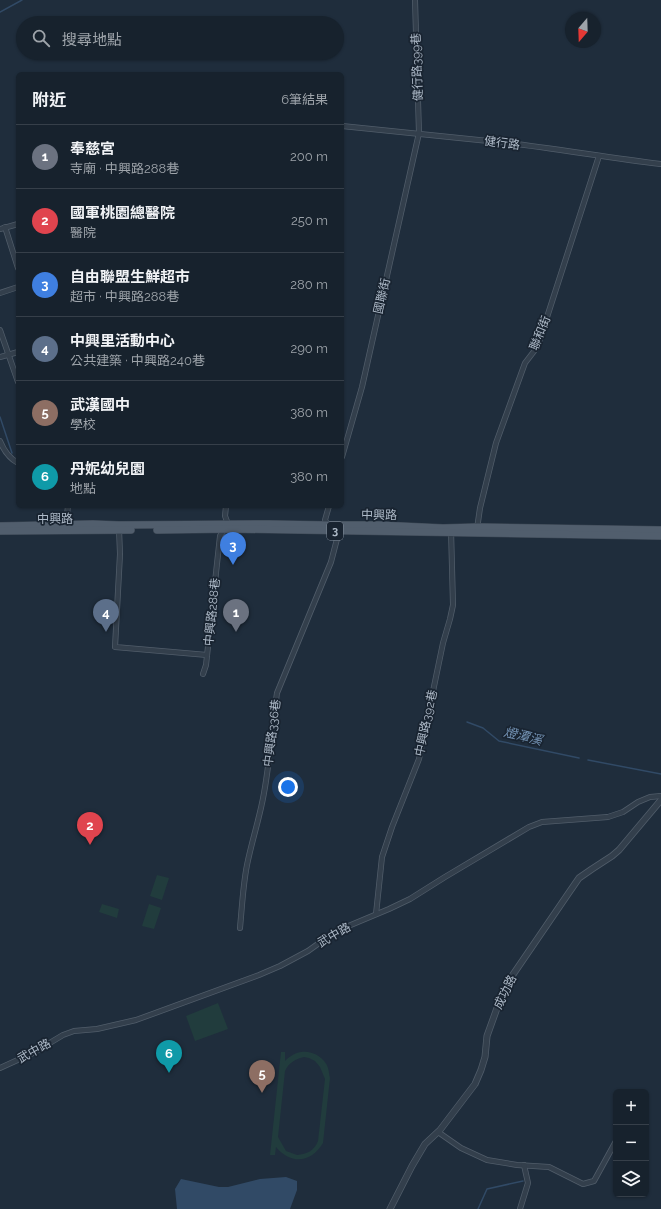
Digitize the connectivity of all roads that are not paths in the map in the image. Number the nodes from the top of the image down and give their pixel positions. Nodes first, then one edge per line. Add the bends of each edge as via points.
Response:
1 (415, 0) edge
2 (344, 126) edge
3 (419, 134) junction
4 (599, 156) junction
5 (661, 164) edge
6 (16, 225) edge
7 (3, 228) edge
8 (16, 263) edge
9 (16, 288) edge
10 (0, 293) edge
11 (0, 330) edge
12 (16, 353) edge
13 (8, 355) junction
14 (0, 357) edge
15 (16, 377) edge
16 (0, 441) edge
17 (344, 450) edge
18 (16, 462) edge
19 (68, 508) edge
20 (226, 508) edge
21 (328, 508) edge
22 (66, 524) junction
23 (0, 526) edge
24 (226, 527) junction
25 (119, 528) junction
26 (330, 528) junction
27 (451, 530) junction
28 (477, 530) junction
29 (661, 530) edge
30 (0, 531) edge
31 (661, 536) edge
32 (207, 655) junction
33 (203, 674) dead end
34 (661, 796) edge
35 (661, 800) edge
36 (376, 914) junction
37 (240, 928) dead end
38 (0, 1068) edge
39 (438, 1132) junction
40 (613, 1147) edge
41 (524, 1165) junction
42 (390, 1209) edge
43 (520, 1209) edge

1 - 3 street, 健行路399巷
2 - 3 street, 健行路
3 - 4 street, 健行路
3 - 17 street, 國聯街 via 362,387
4 - 5 street, 健行路
4 - 28 street, 聯和街 via 538,345 525,363 496,443
6 - 7 street
7 - 8 street
9 - 10 street
11 - 13 street
12 - 13 street
13 - 14 street
13 - 15 street
16 - 18 street via 10,458
19 - 22 street
20 - 24 street
21 - 26 street via 325,520
22 - 23 main road, 中興路 / 3
22 - 25 main road, 中興路 / 3
24 - 25 main road, 中興路 / 3
24 - 26 main road, 中興路 / 3
24 - 32 street, 中興路288巷 via 220,536
25 - 30 main road, 中興路 / 3
25 - 32 street via 115,647
26 - 27 main road, 中興路 / 3 via 378,525
26 - 37 street, 中興路336巷 via 337,539 331,562 278,693 263,797 247,866
27 - 28 main road, 中興路 / 3
27 - 36 street, 中興路392巷 via 453,605 419,759 382,857
28 - 29 main road, 中興路 / 3
28 - 31 main road, 中興路 / 3
32 - 33 street, 中興路288巷
34 - 36 street, 武中路 via 650,797 608,817 542,822 529,827 410,899
35 - 39 street, 成功路 via 619,850 579,878 550,919 501,997 487,1036 482,1070 475,1084
36 - 38 street, 武中路 via 340,930 308,951 259,975 136,1020 62,1035 33,1053
39 - 41 street via 461,1148 487,1160
39 - 42 street, 成功路 via 425,1144
40 - 41 street via 594,1182 583,1184 549,1167
41 - 43 street via 528,1183

